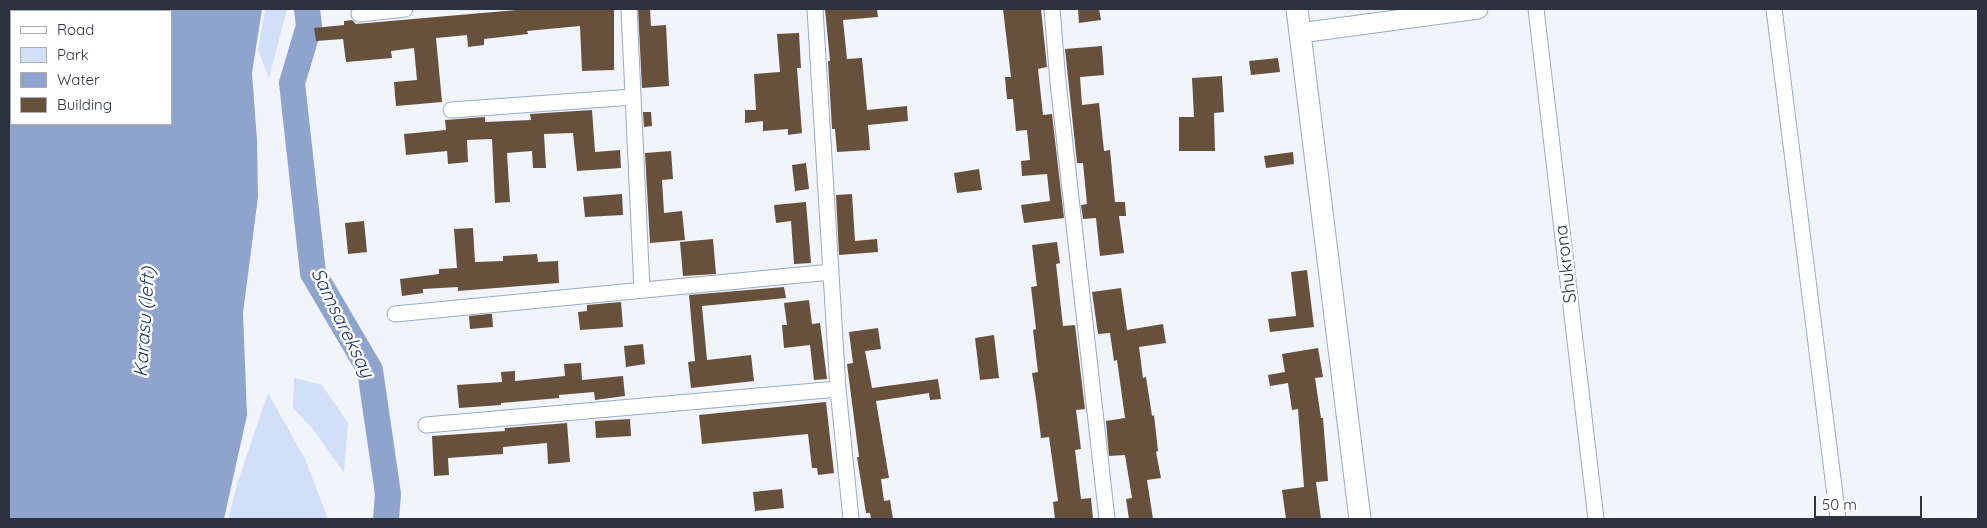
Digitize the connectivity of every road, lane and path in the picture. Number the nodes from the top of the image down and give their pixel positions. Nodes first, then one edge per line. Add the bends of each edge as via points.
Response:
1 (405, 9) edge
2 (629, 9) edge
3 (816, 9) edge
4 (1052, 9) edge
5 (1297, 9) edge
6 (1478, 9) edge
7 (1536, 9) edge
8 (1774, 9) edge
9 (358, 14) dead end
10 (1300, 33) junction
11 (633, 97) junction
12 (451, 110) dead end
13 (831, 272) junction
14 (642, 290) junction
15 (394, 314) dead end
16 (838, 389) junction
17 (426, 425) dead end
18 (851, 519) edge
19 (1107, 519) edge
20 (1360, 519) edge
21 (1596, 519) edge
22 (1838, 519) edge

1 - 9 street
2 - 11 street
3 - 13 street
4 - 19 street
5 - 10 main road
6 - 10 street
7 - 21 street, Shukrona
8 - 22 street
10 - 20 main road
11 - 12 street
11 - 14 street
13 - 14 street
13 - 16 street
14 - 15 street
16 - 17 street
16 - 18 street

